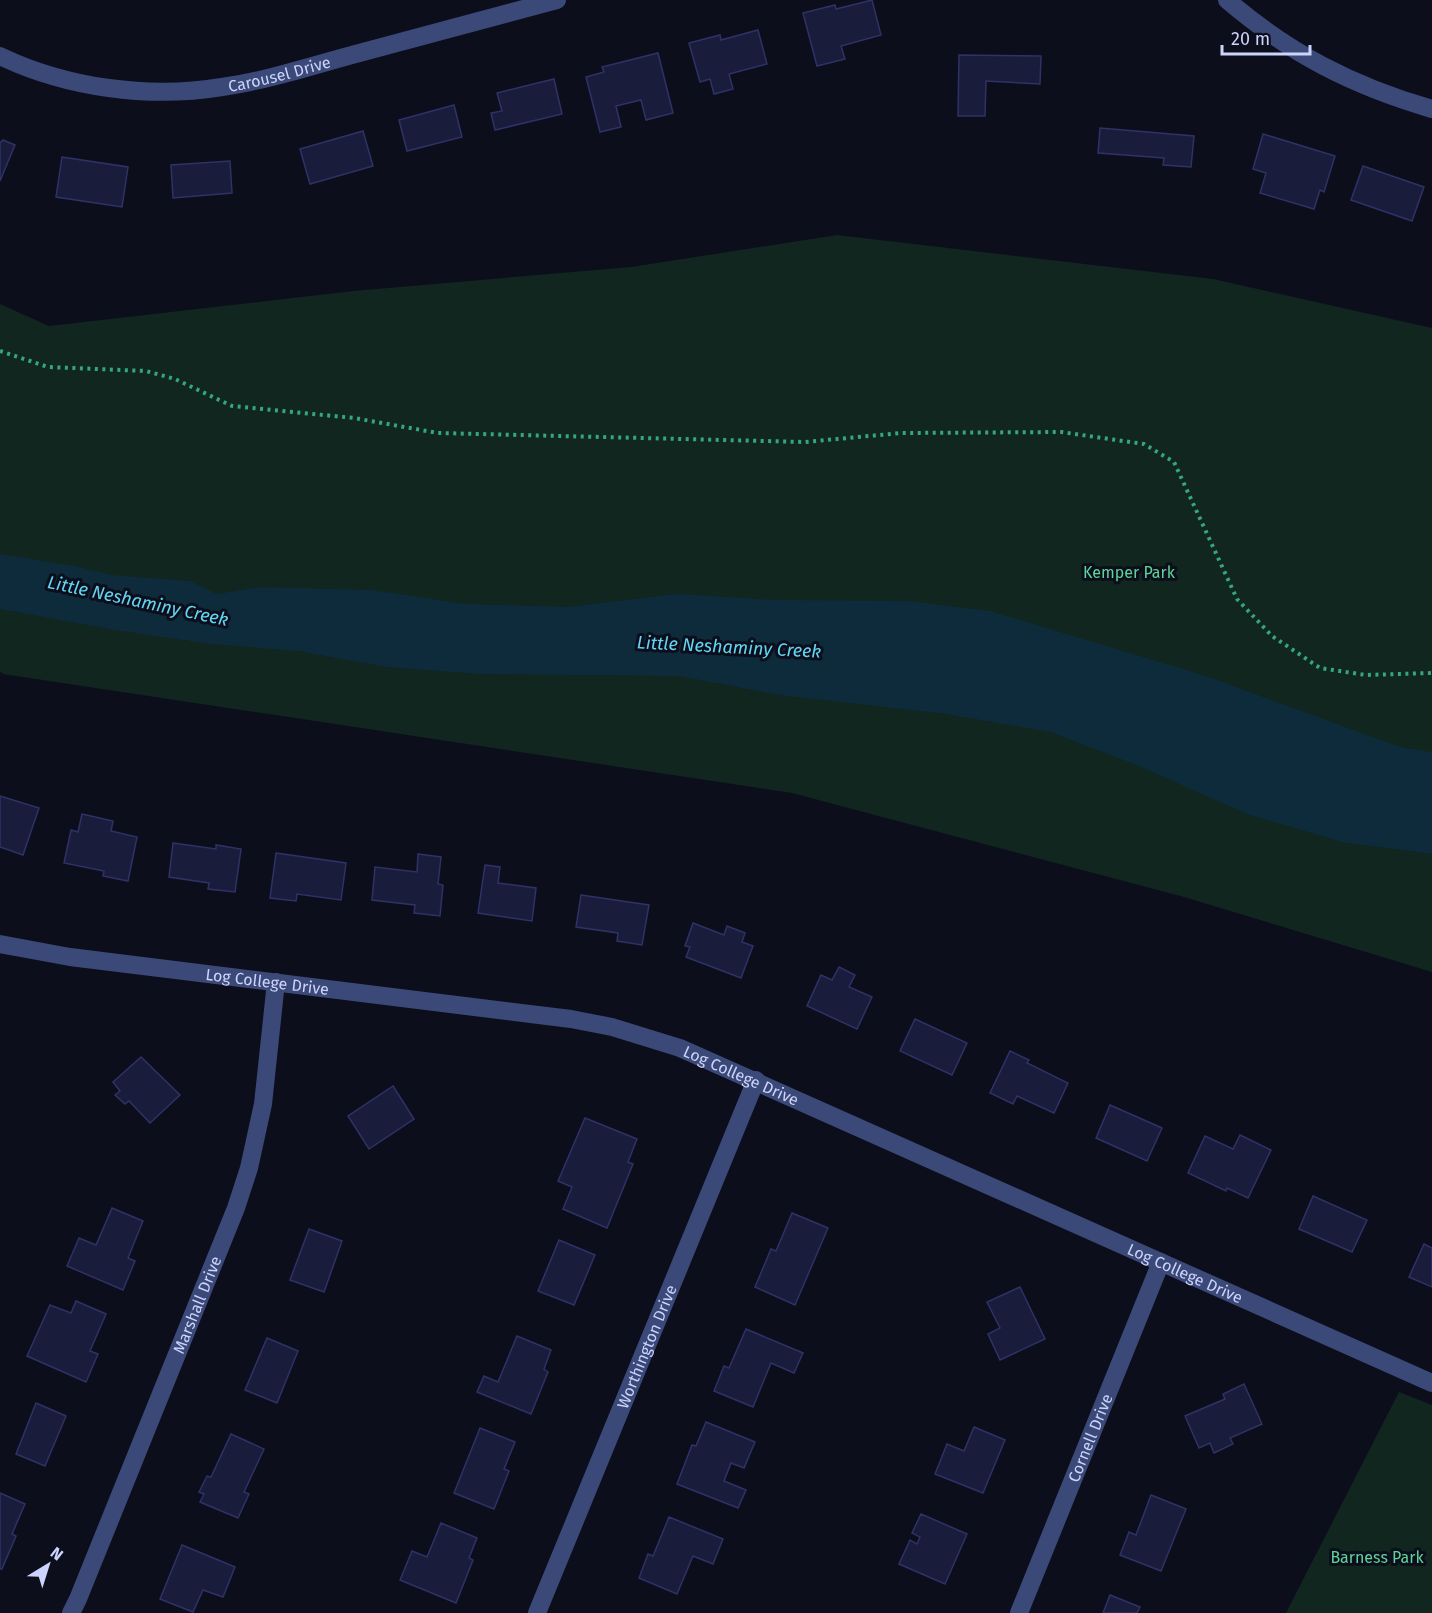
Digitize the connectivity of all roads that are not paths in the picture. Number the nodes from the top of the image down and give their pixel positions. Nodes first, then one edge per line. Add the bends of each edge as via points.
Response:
1 (556, 0) edge
2 (1227, 0) edge
3 (0, 56) edge
4 (1432, 109) edge
5 (0, 944) edge
6 (276, 982) junction
7 (756, 1080) junction
8 (1161, 1262) junction
9 (1432, 1383) edge
10 (71, 1613) edge
11 (537, 1613) edge
12 (1019, 1613) edge

1 - 3 street, Carousel Drive via 222,87 169,92 116,89 73,81
2 - 4 street via 1293,51 1332,72
5 - 6 street, Log College Drive via 70,957
6 - 7 street, Log College Drive via 612,1027 680,1048
6 - 10 street, Marshall Drive via 263,1104 249,1168
7 - 8 street, Log College Drive
7 - 11 street, Worthington Drive
8 - 9 street, Log College Drive
8 - 12 street, Cornell Drive

